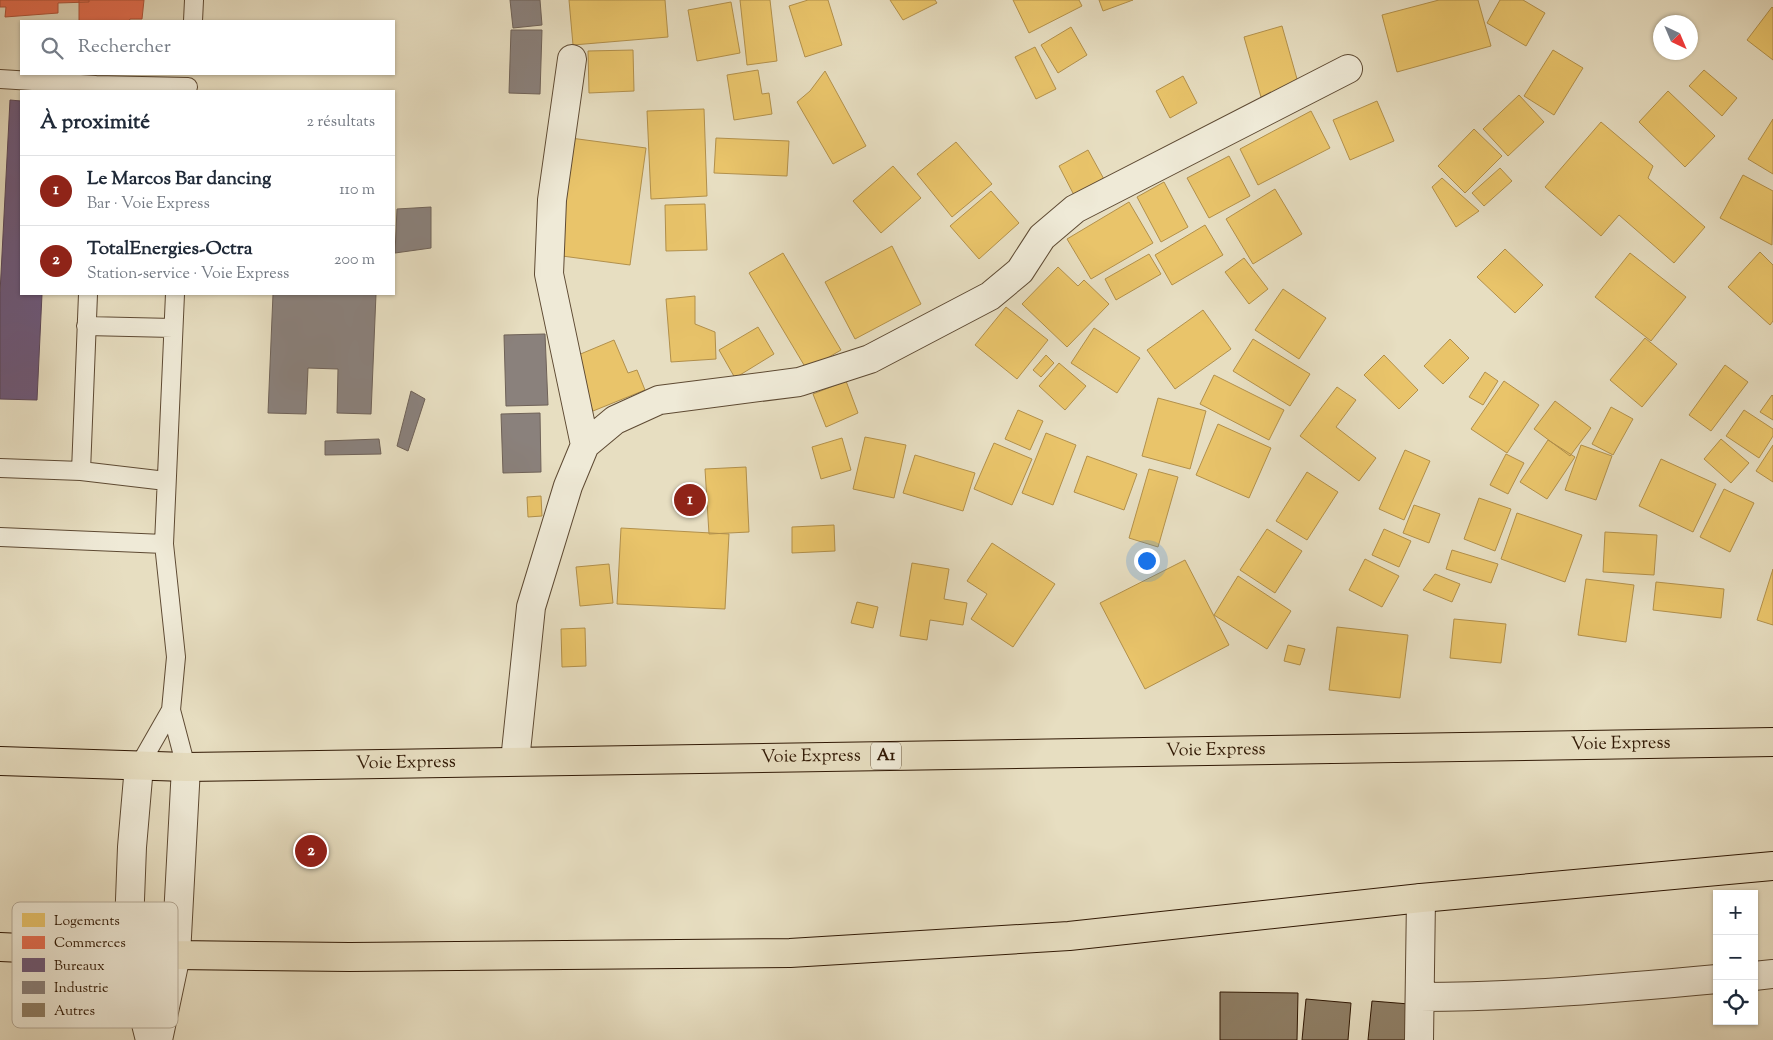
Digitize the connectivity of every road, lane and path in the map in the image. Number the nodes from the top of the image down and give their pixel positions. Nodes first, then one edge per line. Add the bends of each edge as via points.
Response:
1 (194, 0) edge
2 (193, 20) edge
3 (572, 59) dead end
4 (1348, 69) dead end
5 (0, 79) edge
6 (188, 84) edge
7 (96, 88) edge
8 (88, 295) edge
9 (175, 295) edge
10 (86, 326) junction
11 (173, 328) junction
12 (585, 445) junction
13 (0, 468) edge
14 (81, 471) junction
15 (166, 481) junction
16 (0, 537) edge
17 (164, 544) junction
18 (171, 710) junction
19 (1773, 742) edge
20 (0, 761) edge
21 (515, 761) junction
22 (139, 766) junction
23 (186, 767) junction
24 (1773, 866) edge
25 (1421, 898) junction
26 (130, 902) edge
27 (178, 917) edge
28 (178, 955) edge
29 (1773, 974) edge
30 (1758, 976) edge
31 (1713, 979) edge
32 (1420, 997) junction
33 (1418, 1040) edge

1 - 2 lane
3 - 12 street via 552,200 549,274
4 - 12 street via 1076,209 1042,237 1020,272 990,296 870,359 799,382 659,400 615,420
5 - 7 lane
6 - 7 lane
8 - 10 lane
9 - 11 lane
10 - 11 lane
10 - 14 lane
11 - 15 lane
12 - 21 street via 568,486 531,607
13 - 14 lane
14 - 15 lane
15 - 17 lane
16 - 17 lane
17 - 18 lane via 176,657
18 - 22 lane
18 - 23 lane
19 - 21 highway, Voie Express / A1
20 - 22 highway, Voie Express / A1
21 - 23 highway, Voie Express / A1
22 - 23 highway, Voie Express / A1
22 - 26 street
23 - 27 street
24 - 25 highway
25 - 28 highway via 1069,936 790,952 350,957
25 - 32 street
29 - 30 street
31 - 32 street via 1572,992
32 - 33 street

